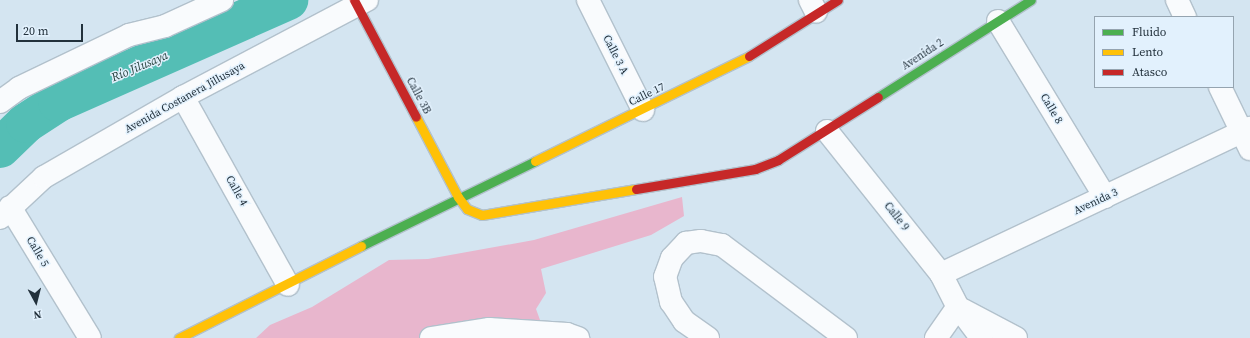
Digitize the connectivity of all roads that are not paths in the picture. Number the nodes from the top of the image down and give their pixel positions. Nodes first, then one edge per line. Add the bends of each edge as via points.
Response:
1 (222, 0) edge
2 (588, 0) edge
3 (838, 0) edge
4 (1031, 0) edge
5 (1177, 0) edge
6 (359, 2) edge
7 (813, 6) edge
8 (1185, 16) edge
9 (998, 21) junction
10 (1221, 88) edge
11 (184, 97) junction
12 (0, 102) edge
13 (643, 110) junction
14 (828, 131) junction
15 (1247, 136) edge
16 (458, 197) junction
17 (1105, 197) junction
18 (5, 212) edge
19 (941, 274) junction
20 (288, 285) junction
21 (958, 307) junction
22 (90, 338) edge
23 (179, 338) edge
24 (430, 338) edge
25 (578, 338) edge
26 (708, 338) edge
27 (846, 338) edge
28 (936, 338) edge
29 (981, 338) edge
30 (1016, 338) edge

1 - 12 street via 165,26 129,35 19,88
2 - 13 street, Calle 3 A
3 - 7 street, Calle 17
4 - 9 street, Avenida 2
5 - 8 street
6 - 11 street, Avenida Costanera Jillusaya
6 - 16 street, Calle 3B
7 - 13 street, Calle 17 via 732,67
9 - 14 street, Avenida 2
9 - 17 street, Calle 8
10 - 15 street
11 - 18 street, Avenida Costanera Jillusaya via 44,177
11 - 20 street, Calle 4
13 - 16 street, Calle 17
14 - 16 street, Calle 3B via 778,160 755,169 505,213 482,215 467,209
14 - 19 street, Calle 9
15 - 17 street, Avenida 3
16 - 20 street, Calle 17
17 - 19 street, Avenida 3
18 - 22 street, Calle 5
19 - 21 street, Calle 9
20 - 23 street, Calle 17
21 - 28 street
21 - 29 street, Calle 9
21 - 30 street
24 - 25 street via 489,329 567,334
26 - 27 street via 684,321 671,302 665,277 672,258 686,243 701,241 722,245

